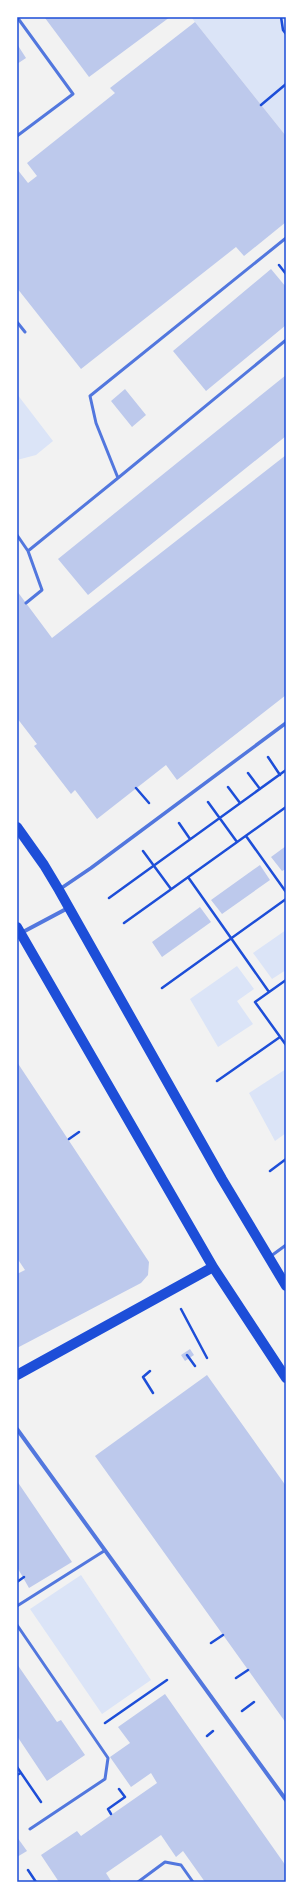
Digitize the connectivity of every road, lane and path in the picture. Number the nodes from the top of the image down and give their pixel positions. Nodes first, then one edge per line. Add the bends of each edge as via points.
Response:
1 (17, 17) edge
2 (281, 17) edge
3 (284, 29) edge
4 (286, 34) edge
5 (286, 84) edge
6 (261, 105) dead end
7 (17, 136) edge
8 (286, 238) edge
9 (17, 322) edge
10 (25, 332) dead end
11 (286, 340) edge
12 (118, 478) junction
13 (17, 535) edge
14 (28, 551) junction
15 (26, 603) dead end
16 (286, 723) edge
17 (262, 760) dead end
18 (252, 767) dead end
19 (286, 770) edge
20 (247, 771) dead end
21 (280, 775) junction
22 (198, 788) junction
23 (286, 807) edge
24 (220, 818) junction
25 (17, 827) edge
26 (133, 836) junction
27 (246, 836) junction
28 (237, 842) junction
29 (154, 865) junction
30 (188, 877) junction
31 (171, 889) junction
32 (59, 890) junction
33 (286, 892) edge
34 (109, 898) dead end
35 (286, 899) edge
36 (69, 908) junction
37 (124, 923) dead end
38 (18, 932) edge
39 (232, 938) junction
40 (286, 980) edge
41 (162, 988) dead end
42 (269, 992) junction
43 (280, 1037) junction
44 (286, 1045) edge
45 (217, 1081) dead end
46 (79, 1132) dead end
47 (69, 1139) dead end
48 (286, 1159) edge
49 (270, 1171) dead end
50 (286, 1245) edge
51 (268, 1258) junction
52 (213, 1267) junction
53 (286, 1286) edge
54 (178, 1303) dead end
55 (187, 1355) dead end
56 (207, 1358) dead end
57 (195, 1366) dead end
58 (150, 1371) dead end
59 (17, 1375) edge
60 (286, 1378) edge
61 (153, 1393) dead end
62 (17, 1429) edge
63 (104, 1551) junction
64 (24, 1578) dead end
65 (17, 1582) edge
66 (17, 1606) edge
67 (17, 1625) edge
68 (223, 1634) dead end
69 (211, 1643) dead end
70 (248, 1670) dead end
71 (236, 1678) dead end
72 (167, 1680) dead end
73 (254, 1702) dead end
74 (242, 1711) dead end
75 (213, 1731) dead end
76 (91, 1733) junction
77 (207, 1736) dead end
78 (17, 1767) edge
79 (21, 1773) junction
80 (17, 1775) edge
81 (116, 1784) dead end
82 (286, 1800) edge
83 (111, 1814) dead end
84 (50, 1815) junction
85 (30, 1829) dead end
86 (28, 1870) dead end
87 (36, 1882) edge
88 (138, 1882) edge
89 (193, 1882) edge

1 - 7 lane via 74,94
2 - 3 path
3 - 4 path
5 - 6 path
8 - 12 lane via 90,396 96,423
9 - 10 lane
11 - 12 lane
12 - 14 lane
13 - 14 lane
14 - 15 lane via 42,590
16 - 22 street
17 - 21 path via 267,756
18 - 20 path
19 - 21 path
21 - 24 path
22 - 24 path
22 - 26 street
23 - 27 path
24 - 28 path
24 - 29 path
25 - 32 main road
26 - 29 path
26 - 32 street
27 - 28 path
27 - 33 path
28 - 30 path
29 - 31 path
29 - 34 path
30 - 31 path
30 - 39 path
31 - 37 path
32 - 36 main road
35 - 39 path
36 - 38 street
36 - 51 main road
38 - 52 main road
39 - 41 path
39 - 42 path
40 - 42 path
42 - 43 path via 255,1002
43 - 44 path
43 - 45 path
46 - 47 path
48 - 49 path
50 - 51 lane
51 - 53 main road
52 - 59 main road
52 - 60 main road
54 - 56 path
55 - 57 path
58 - 61 path via 143,1377
62 - 63 street
63 - 66 lane
63 - 82 street
64 - 65 path
67 - 76 lane
68 - 69 path
70 - 71 path
72 - 76 path
73 - 74 path
75 - 77 path
76 - 84 lane via 108,1758 105,1779
78 - 79 path
79 - 80 path
79 - 84 path
81 - 83 path via 125,1797 108,1809
84 - 85 lane
86 - 87 path
88 - 89 lane via 165,1862 181,1865

